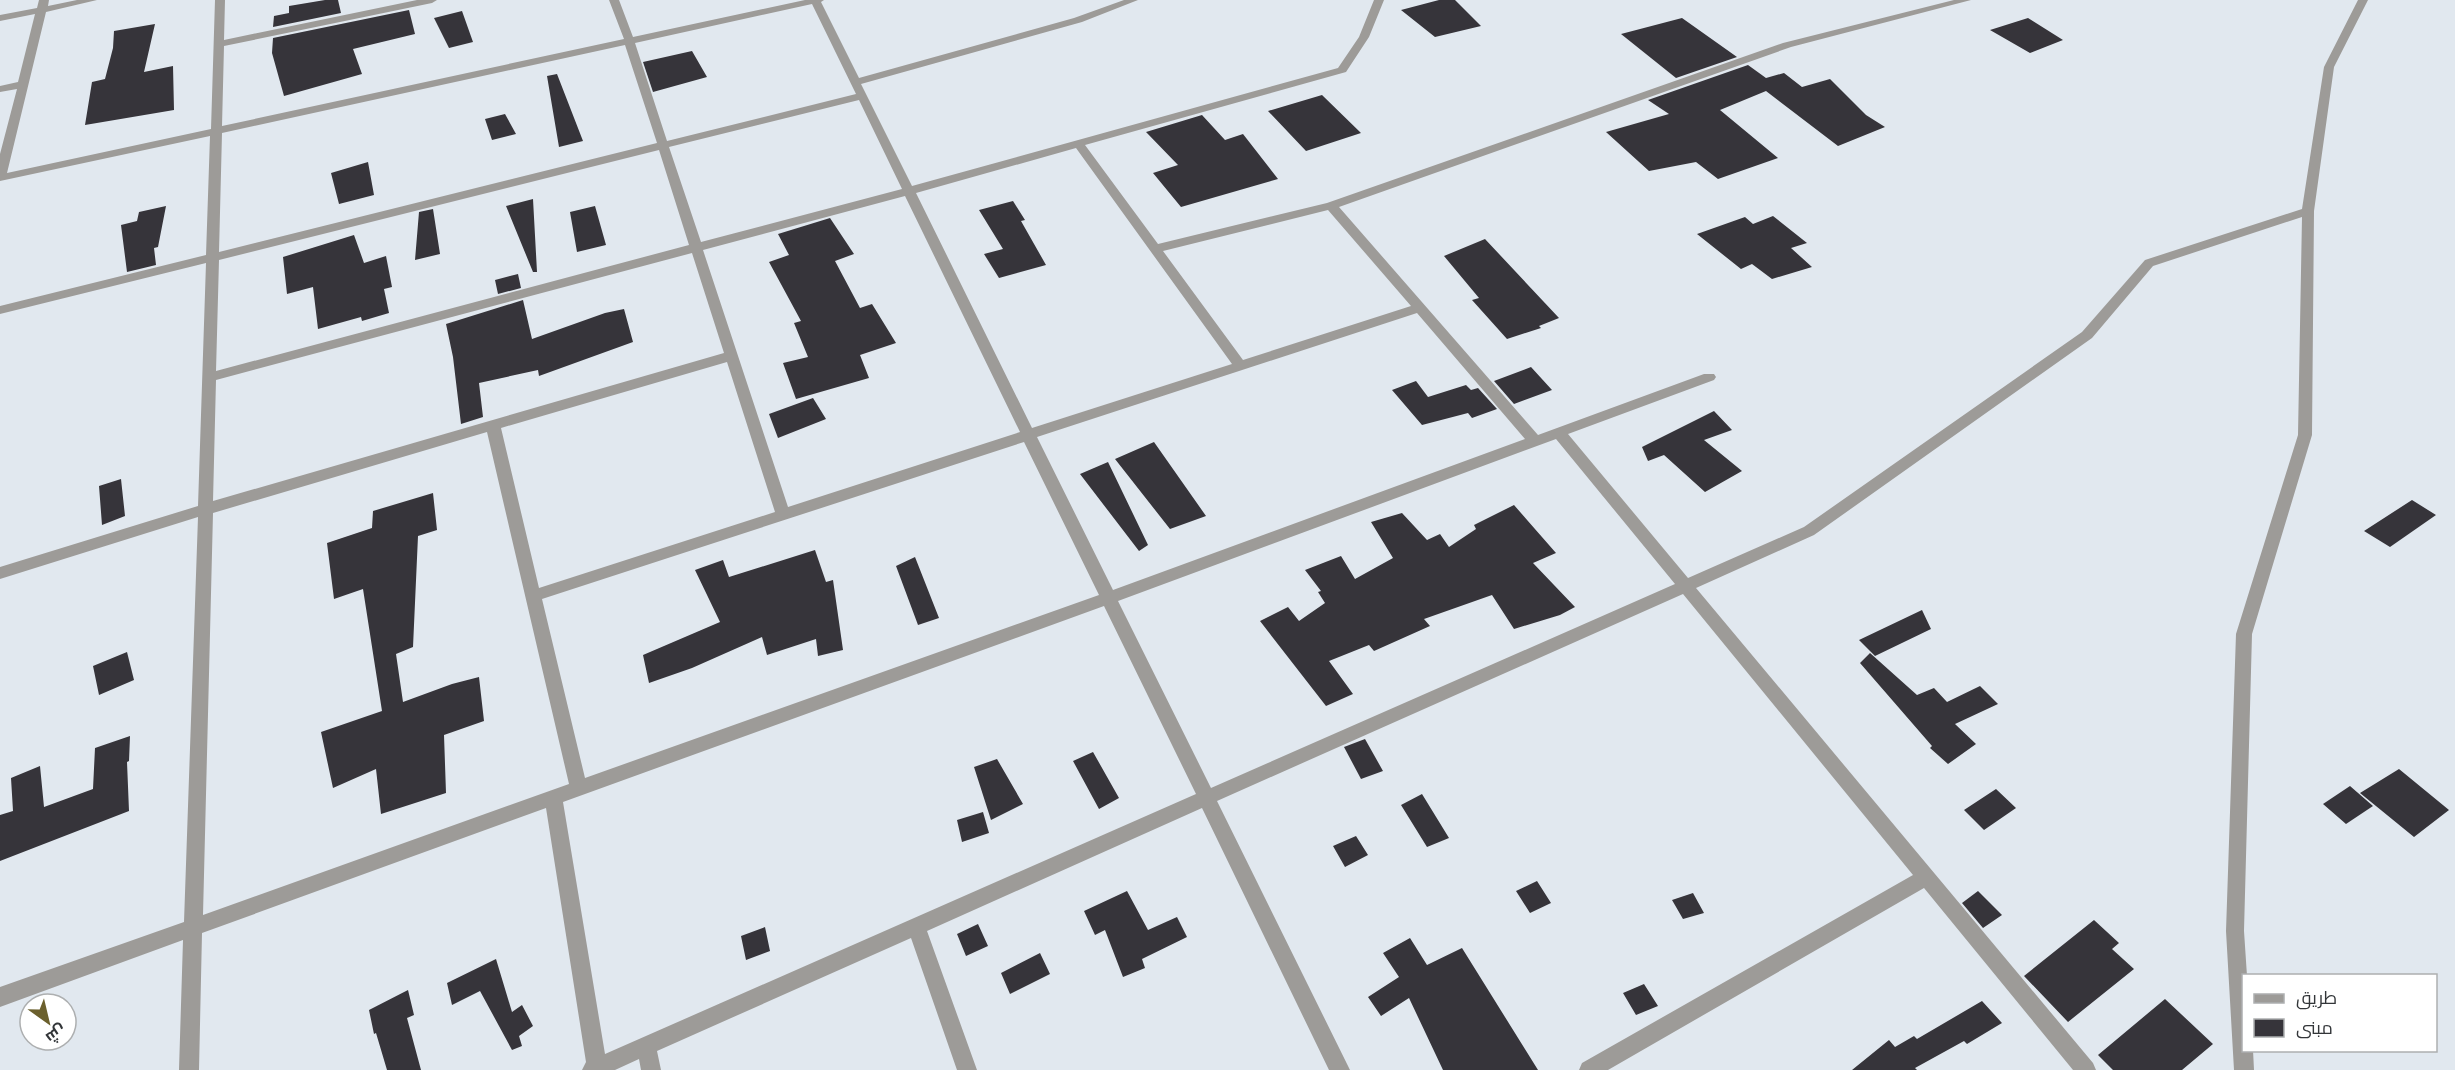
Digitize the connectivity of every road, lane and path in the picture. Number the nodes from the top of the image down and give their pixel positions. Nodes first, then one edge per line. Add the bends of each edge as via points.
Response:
1 (92, 0) edge
2 (220, 0) edge
3 (432, 0) edge
4 (614, 0) edge
5 (816, 0) edge
6 (1133, 0) edge
7 (1379, 0) edge
8 (1966, 0) edge
9 (2363, 0) edge
10 (43, 5) edge
11 (0, 18) edge
12 (629, 40) junction
13 (219, 44) junction
14 (23, 84) junction
15 (0, 89) edge
16 (859, 89) junction
17 (217, 129) junction
18 (1078, 143) junction
19 (663, 146) junction
20 (0, 177) edge
21 (909, 191) junction
22 (1331, 206) junction
23 (2308, 211) junction
24 (696, 248) junction
25 (1155, 249) junction
26 (213, 258) junction
27 (1419, 308) junction
28 (0, 310) edge
29 (731, 356) junction
30 (1241, 367) junction
31 (210, 377) junction
32 (1709, 377) dead end
33 (493, 426) junction
34 (1558, 432) junction
35 (1029, 436) junction
36 (1535, 441) junction
37 (206, 510) junction
38 (783, 515) junction
39 (0, 573) edge
40 (1685, 585) junction
41 (533, 596) junction
42 (1108, 598) junction
43 (579, 788) junction
44 (553, 797) junction
45 (1206, 797) junction
46 (1927, 877) junction
47 (916, 925) junction
48 (193, 927) junction
49 (0, 997) edge
50 (2242, 1039) edge
51 (646, 1046) junction
52 (2243, 1052) edge
53 (594, 1069) edge
54 (189, 1070) edge
55 (651, 1070) edge
56 (967, 1070) edge
57 (1340, 1070) edge
58 (1588, 1070) edge
59 (2086, 1070) edge
60 (2244, 1070) edge

1 - 10 street
2 - 13 street
3 - 13 street
4 - 12 street
5 - 12 street
5 - 16 street
6 - 16 street
7 - 18 street via 1364,38 1342,70
8 - 22 street via 1787,45
9 - 23 street via 2330,67
10 - 11 street
10 - 14 street
12 - 17 street
12 - 19 street
13 - 17 street
14 - 15 street
14 - 20 street
16 - 19 street
16 - 21 street
17 - 20 street
17 - 26 street
18 - 21 street
18 - 25 street
19 - 24 street
19 - 26 street
21 - 24 street
21 - 35 street
22 - 25 street
22 - 27 street
23 - 40 street via 2149,263 2087,335 1809,531
23 - 50 street via 2305,435 2244,634 2235,931
24 - 29 street
24 - 31 street
25 - 30 street
26 - 28 street
26 - 31 street
27 - 30 street
27 - 36 street
29 - 33 street
29 - 38 street
30 - 35 street
31 - 37 street
32 - 34 street
33 - 37 street
33 - 41 street
34 - 36 street
34 - 40 street
35 - 38 street
35 - 42 street
36 - 42 street
37 - 39 street
37 - 48 street
38 - 41 street
40 - 45 street
40 - 46 street
41 - 43 street
42 - 43 street
42 - 45 street
43 - 44 street
44 - 48 street
44 - 53 street
45 - 47 street
45 - 57 street
46 - 58 street
46 - 59 street
47 - 51 street
47 - 56 street
48 - 49 street
48 - 54 street
51 - 53 street
51 - 55 street
52 - 60 street

